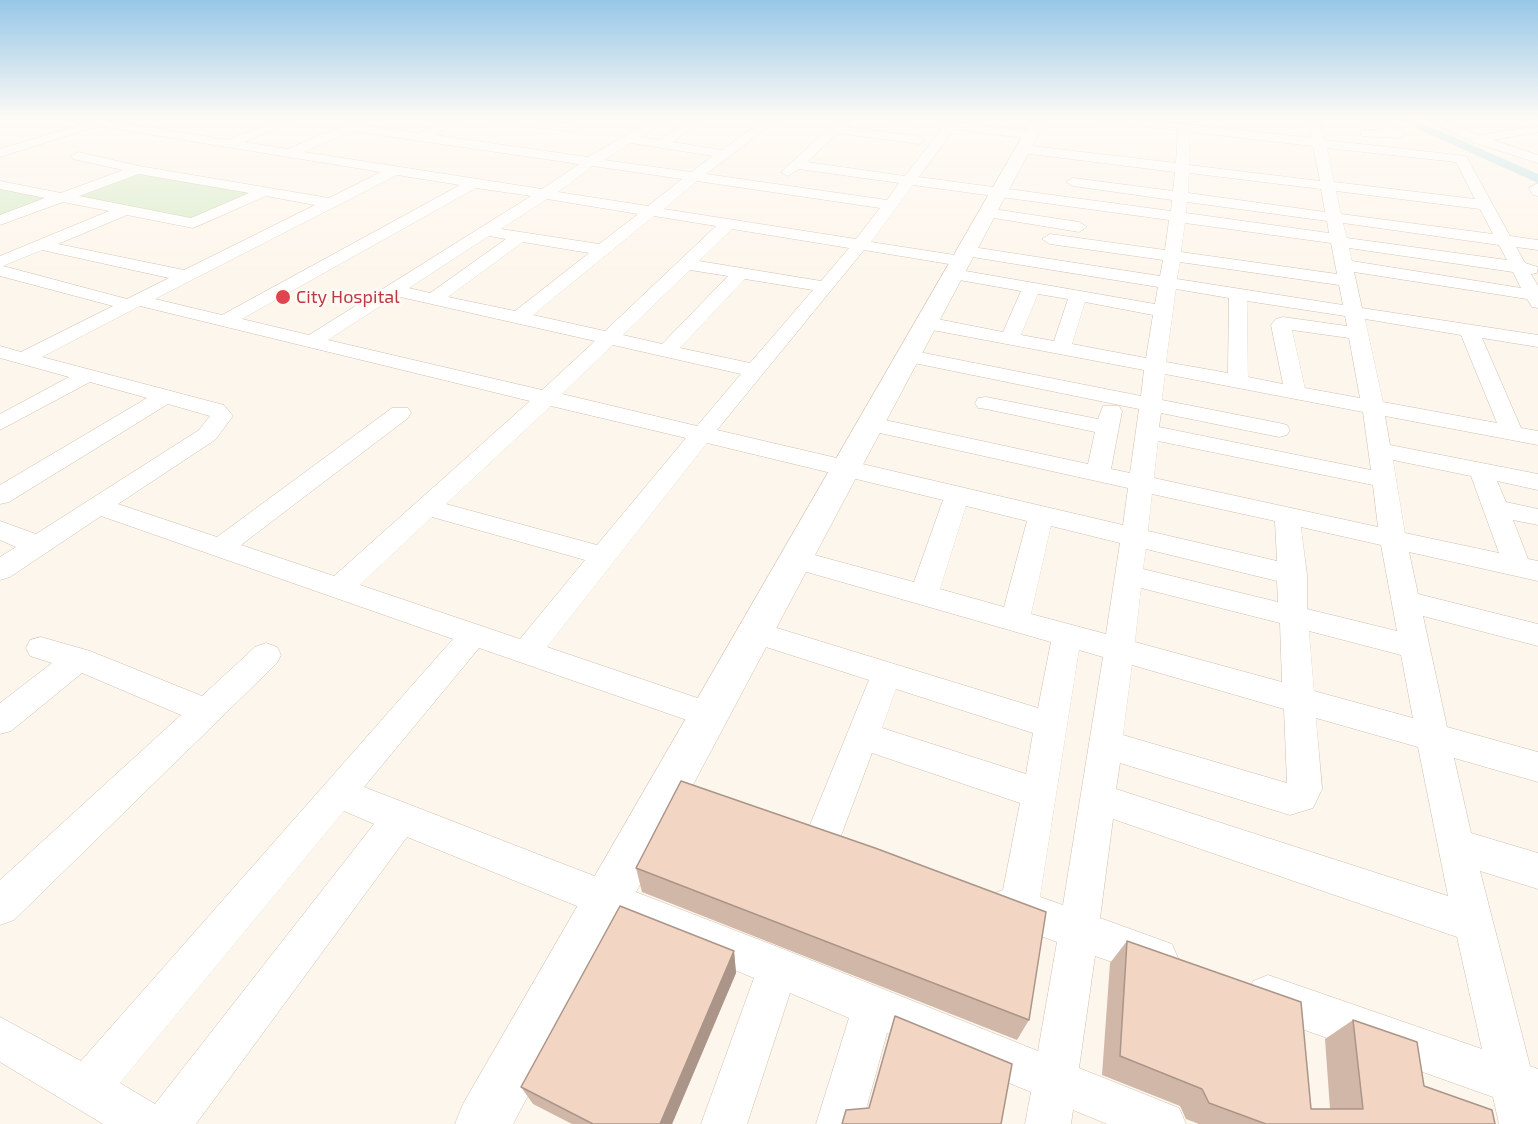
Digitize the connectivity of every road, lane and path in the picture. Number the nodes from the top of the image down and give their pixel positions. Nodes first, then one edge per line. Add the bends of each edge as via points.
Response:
1 (138, 170) edge
2 (142, 170) edge
3 (395, 170) edge
4 (406, 170) edge
5 (579, 170) edge
6 (656, 170) edge
7 (702, 170) edge
8 (791, 170) edge
9 (836, 170) edge
10 (918, 170) edge
11 (1011, 170) edge
12 (1077, 170) edge
13 (1180, 170) edge
14 (1249, 170) edge
15 (1281, 170) edge
16 (1326, 170) edge
17 (1352, 170) edge
18 (1467, 170) edge
19 (1378, 174) dead end
20 (694, 176) junction
21 (1075, 177) junction
22 (1266, 178) junction
23 (1452, 179) dead end
24 (910, 181) junction
25 (1473, 181) junction
26 (474, 183) junction
27 (0, 184) edge
28 (772, 187) junction
29 (264, 192) junction
30 (1384, 192) junction
31 (545, 194) junction
32 (59, 198) junction
33 (330, 202) junction
34 (1066, 202) junction
35 (993, 203) junction
36 (891, 205) junction
37 (1486, 205) junction
38 (1269, 209) junction
39 (125, 210) junction
40 (1390, 210) junction
41 (651, 211) junction
42 (0, 220) edge
43 (1175, 221) junction
44 (1495, 223) junction
45 (728, 224) junction
46 (1516, 224) dead end
47 (1395, 226) junction
48 (487, 231) junction
49 (1053, 231) junction
50 (520, 236) junction
51 (1504, 240) junction
52 (41, 245) junction
53 (860, 245) junction
54 (1538, 245) edge
55 (1341, 249) junction
56 (603, 250) junction
57 (0, 262) edge
58 (960, 262) junction
59 (1041, 263) junction
60 (686, 264) junction
61 (1519, 267) junction
62 (1268, 270) junction
63 (1538, 270) edge
64 (0, 271) edge
65 (742, 272) junction
66 (186, 276) junction
67 (1169, 283) junction
68 (825, 286) junction
69 (1031, 288) junction
70 (394, 290) junction
71 (1238, 293) junction
72 (1078, 296) junction
73 (1268, 298) junction
74 (433, 299) junction
75 (132, 302) junction
76 (1421, 302) dead end
77 (1536, 303) edge
78 (1165, 311) junction
79 (518, 318) junction
80 (225, 321) junction
81 (1356, 322) junction
82 (927, 323) junction
83 (1428, 323) junction
84 (1469, 330) junction
85 (608, 339) junction
86 (1010, 339) junction
87 (1538, 341) edge
88 (311, 342) junction
89 (1061, 348) junction
90 (667, 350) junction
91 (0, 352) edge
92 (909, 356) junction
93 (24, 358) junction
94 (1121, 359) junction
95 (1156, 366) junction
96 (757, 371) junction
97 (996, 374) junction
98 (86, 376) junction
99 (1238, 381) junction
100 (1285, 390) junction
101 (166, 396) junction
102 (1113, 398) junction
103 (545, 399) junction
104 (986, 403) junction
105 (1152, 405) junction
106 (1373, 406) junction
107 (400, 413) dead end
108 (0, 423) edge
109 (871, 424) junction
110 (1108, 428) junction
111 (1279, 430) junction
112 (1148, 432) junction
113 (705, 433) junction
114 (1512, 433) junction
115 (1538, 438) edge
116 (971, 445) junction
117 (1380, 450) junction
118 (1281, 459) junction
119 (847, 468) junction
120 (1481, 470) junction
121 (1098, 474) junction
122 (1384, 480) junction
123 (1538, 482) edge
124 (1143, 484) junction
125 (957, 495) junction
126 (0, 496) edge
127 (97, 506) junction
128 (428, 507) junction
129 (1494, 508) junction
130 (1041, 516) junction
131 (1287, 516) junction
132 (1538, 517) edge
133 (0, 530) edge
134 (1134, 539) junction
135 (1393, 539) junction
136 (37, 545) junction
137 (220, 548) junction
138 (604, 556) junction
139 (796, 559) junction
140 (1527, 569) edge
141 (0, 570) edge
142 (1130, 575) junction
143 (1293, 575) junction
144 (339, 588) junction
145 (924, 595) junction
146 (1407, 602) junction
147 (1295, 616) junction
148 (1015, 620) junction
149 (754, 632) junction
150 (474, 634) junction
151 (1067, 634) junction
152 (1538, 635) edge
153 (1415, 647) junction
154 (41, 648) dead end
155 (1117, 648) junction
156 (526, 653) junction
157 (266, 655) dead end
158 (79, 659) junction
159 (886, 675) junction
160 (1298, 700) junction
161 (207, 712) junction
162 (710, 715) junction
163 (0, 721) edge
164 (1053, 726) junction
165 (862, 736) junction
166 (1435, 739) junction
167 (1105, 744) junction
168 (1538, 767) edge
169 (338, 793) junction
170 (1040, 794) junction
171 (1096, 798) junction
172 (401, 817) junction
173 (823, 837) edge
174 (1455, 846) junction
175 (1538, 871) edge
176 (975, 893) edge
177 (608, 899) junction
178 (0, 906) edge
179 (1019, 909) junction
180 (1475, 924) junction
181 (1079, 930) junction
182 (778, 967) junction
183 (1189, 969) edge
184 (1232, 984) edge
185 (874, 1006) junction
186 (1298, 1007) junction
187 (0, 1038) edge
188 (1302, 1054) edge
189 (1055, 1079) junction
190 (1526, 1086) edge
191 (87, 1088) junction
192 (494, 1120) edge
193 (146, 1124) edge
194 (168, 1124) edge
195 (723, 1124) edge
196 (839, 1124) edge
197 (1048, 1124) edge
198 (1163, 1124) edge
199 (1522, 1124) edge

1 - 32 street
2 - 29 street
3 - 33 street
4 - 26 street
5 - 31 street
6 - 20 street
7 - 20 street
8 - 28 street
9 - 24 street
10 - 24 street
11 - 35 street
12 - 21 street
13 - 43 street
14 - 22 street
15 - 22 street
16 - 55 street
17 - 30 street
18 - 25 street
19 - 30 street
20 - 28 street
20 - 41 street
21 - 34 street
21 - 43 street
22 - 38 street
23 - 25 street
24 - 35 street
24 - 36 street
25 - 37 street
26 - 31 street
26 - 80 street
27 - 32 street
28 - 36 street
29 - 33 street
29 - 39 street via 193,223
30 - 37 street
30 - 40 street
31 - 41 street
31 - 48 street
32 - 39 street
32 - 42 street
33 - 66 street
34 - 35 street
34 - 43 street
35 - 49 street
35 - 58 street
36 - 53 street
37 - 44 street
38 - 43 street
38 - 55 street
39 - 52 street
40 - 44 street
40 - 47 street
41 - 45 street
41 - 56 street
43 - 49 street
43 - 55 street
43 - 62 street via 1267,254
43 - 67 street
44 - 46 street
44 - 51 street
45 - 53 street
45 - 60 street
47 - 51 street
47 - 55 street
48 - 50 street
48 - 70 street
49 - 59 street
50 - 56 street
50 - 74 street
51 - 54 street
51 - 61 street
52 - 57 street
52 - 66 street
53 - 58 street
53 - 68 street
55 - 61 street
55 - 62 street
55 - 77 street via 1413,276 1418,292
55 - 81 street
56 - 79 street
58 - 59 street
58 - 69 street
58 - 82 street
59 - 67 street
60 - 65 street
60 - 85 street
61 - 63 street
61 - 77 street
62 - 73 street
64 - 75 street
65 - 68 street
65 - 90 street
66 - 75 street
67 - 71 street
67 - 78 street
68 - 96 street
69 - 72 street
69 - 86 street
70 - 74 street
70 - 88 street
71 - 73 street
71 - 99 street
72 - 78 street
72 - 89 street
73 - 81 street
74 - 79 street
75 - 80 street
75 - 93 street
76 - 83 street
78 - 95 street
79 - 85 street
80 - 88 street
81 - 83 street
81 - 100 street via 1283,323
81 - 106 street
82 - 86 street
82 - 92 street
83 - 84 street
84 - 87 street
84 - 114 street
85 - 90 street
85 - 103 street
86 - 89 street
88 - 103 street
89 - 94 street
90 - 96 street
91 - 93 street
92 - 97 street
92 - 109 street
93 - 98 street
94 - 95 street
94 - 102 street
95 - 99 street
95 - 105 street
96 - 113 street
97 - 102 street
97 - 104 street
98 - 101 street
98 - 108 street
99 - 100 street
100 - 106 street
100 - 111 street
101 - 126 street
101 - 127 street via 216,410 222,416 207,435
102 - 105 street
102 - 110 street
103 - 113 street
103 - 128 street
104 - 110 street
104 - 116 street
105 - 111 street
105 - 112 street
106 - 114 street
106 - 117 street
107 - 137 street
109 - 116 street
109 - 119 street
110 - 121 street
111 - 118 street
112 - 118 street
112 - 124 street
113 - 119 street
113 - 138 street
114 - 115 street
116 - 121 street
117 - 120 street
117 - 122 street
118 - 122 street
119 - 125 street
119 - 139 street
120 - 123 street
120 - 129 street
121 - 124 street
122 - 135 street
124 - 131 street
124 - 134 street
125 - 130 street
125 - 145 street
127 - 136 street
127 - 137 street
128 - 138 street
128 - 144 street
129 - 132 street
129 - 140 street
130 - 134 street
130 - 148 street
131 - 135 street
131 - 143 street
133 - 136 street
134 - 142 street
134 - 143 street
135 - 140 street
135 - 146 street
136 - 141 street
137 - 144 street
138 - 156 street
139 - 145 street
139 - 149 street
142 - 147 street
142 - 155 street
143 - 147 street
144 - 150 street
145 - 148 street
146 - 152 street
146 - 153 street
147 - 153 street
147 - 160 street
148 - 151 street
149 - 159 street
149 - 162 street
150 - 156 street
150 - 169 street
151 - 155 street
151 - 164 street
153 - 166 street
154 - 158 street
155 - 160 street
155 - 167 street
156 - 162 street
157 - 161 street
158 - 161 street
158 - 163 street
159 - 164 street
159 - 165 street
160 - 166 street
160 - 167 street via 1305,789 1301,797 1290,800
161 - 178 street
162 - 177 street via 691,786
164 - 170 street
165 - 170 street
165 - 173 street
166 - 168 street
166 - 174 street
167 - 171 street
169 - 172 street
169 - 191 street
170 - 179 street
171 - 180 street
171 - 181 street
172 - 177 street
172 - 194 street
174 - 175 street
174 - 180 street
176 - 179 street
177 - 182 street
177 - 192 street
179 - 181 street
180 - 190 street
181 - 183 street
181 - 189 street
182 - 185 street
182 - 195 street
184 - 186 street
185 - 189 street
185 - 196 street
186 - 188 street
186 - 190 street
187 - 191 street
189 - 197 street
189 - 198 street
190 - 199 street
191 - 193 street

